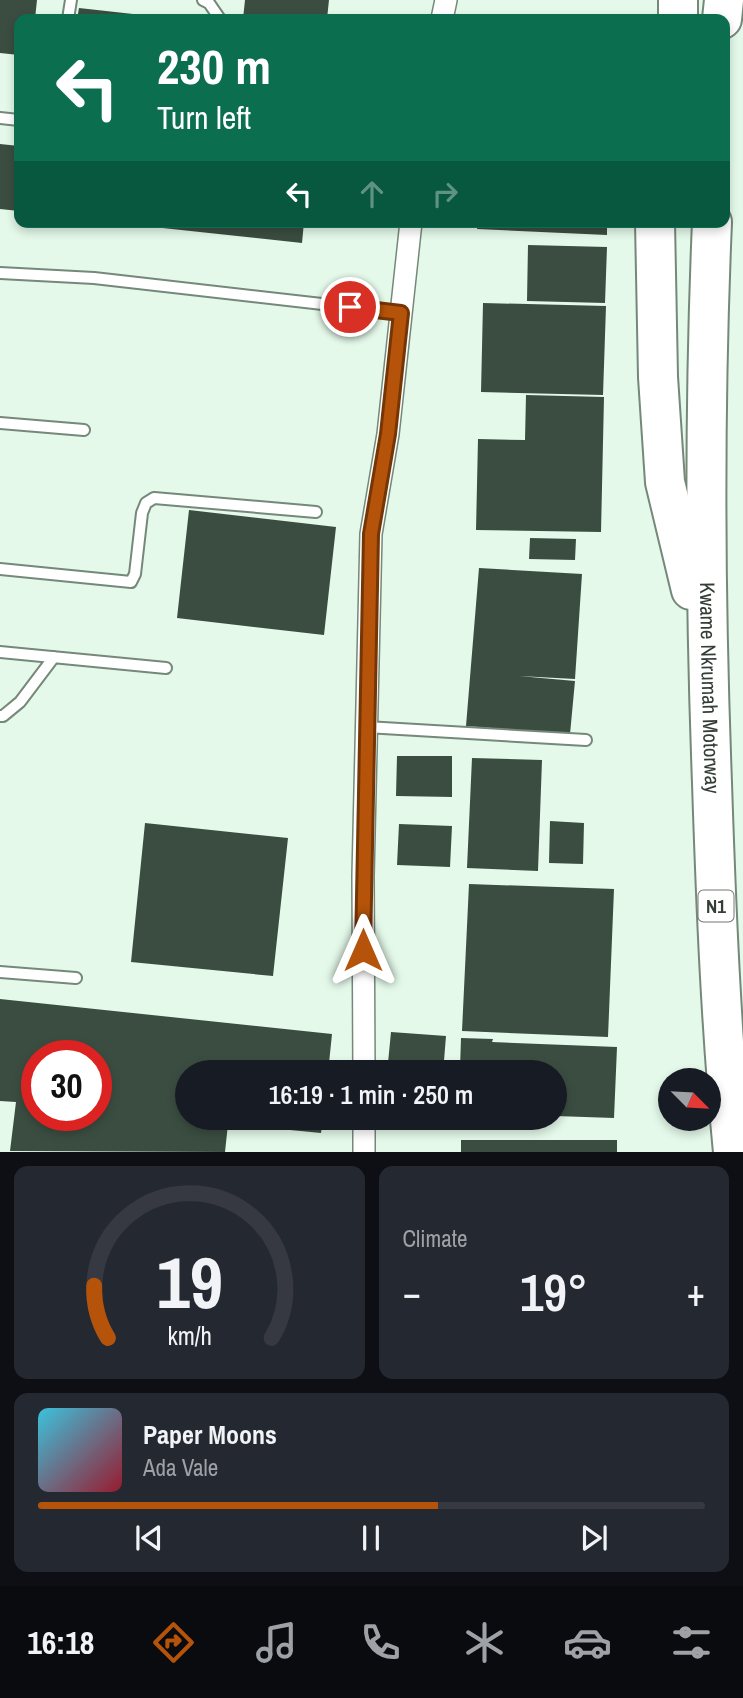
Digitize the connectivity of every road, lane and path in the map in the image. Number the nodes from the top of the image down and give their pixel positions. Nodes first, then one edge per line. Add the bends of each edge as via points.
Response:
1 (203, 0) edge
2 (217, 14) edge
3 (410, 228) edge
4 (655, 228) edge
5 (660, 228) edge
6 (712, 228) edge
7 (0, 272) edge
8 (656, 275) junction
9 (401, 313) junction
10 (0, 423) edge
11 (84, 430) dead end
12 (316, 512) dead end
13 (0, 569) edge
14 (0, 652) edge
15 (54, 657) junction
16 (708, 660) junction
17 (166, 668) dead end
18 (0, 716) edge
19 (366, 727) junction
20 (586, 740) dead end
21 (0, 972) edge
22 (76, 978) dead end
23 (364, 1060) edge
24 (364, 1130) edge
25 (364, 1152) edge
26 (733, 1152) edge

1 - 2 lane
3 - 9 street
4 - 8 highway
5 - 8 highway
6 - 16 highway, Kwame Nkrumah Motorway / N1 via 705,565
7 - 9 lane via 94,278
8 - 16 highway via 665,482
9 - 19 street via 371,534
10 - 11 lane
12 - 13 lane via 154,498 142,513 131,582
14 - 15 lane
15 - 17 lane
15 - 18 lane via 20,702
16 - 26 highway, Kwame Nkrumah Motorway / N1 via 718,954
19 - 20 lane
19 - 23 street
21 - 22 lane
24 - 25 street

